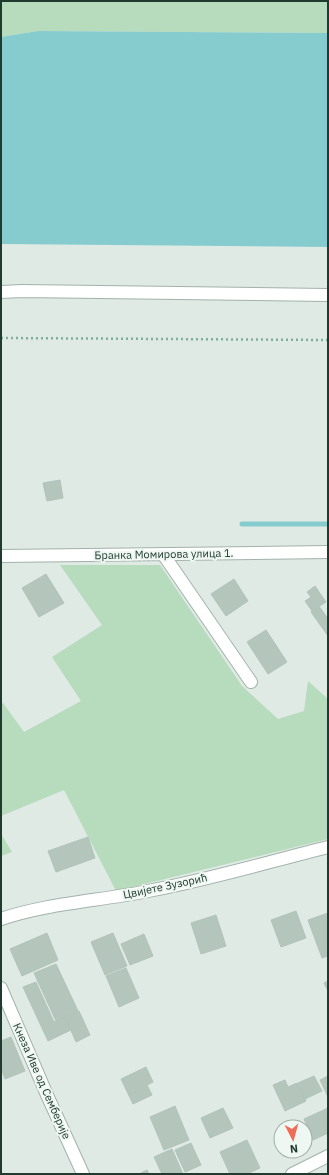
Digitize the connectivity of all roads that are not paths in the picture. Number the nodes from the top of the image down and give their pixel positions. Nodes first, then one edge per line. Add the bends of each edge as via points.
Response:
1 (1, 292) edge
2 (328, 295) edge
3 (328, 552) edge
4 (163, 554) junction
5 (1, 556) edge
6 (251, 682) dead end
7 (328, 847) edge
8 (1, 919) edge
9 (1, 988) edge
10 (328, 1156) edge
11 (83, 1174) edge
12 (292, 1174) edge

1 - 2 street
3 - 4 street, Бранка Момирова улица 1.
4 - 5 street, Бранка Момирова улица 1.
4 - 6 street
7 - 8 street, Цвијете Зузорић via 166,888 41,908
9 - 11 street, Кнеза Иве од Семберије
10 - 12 street

